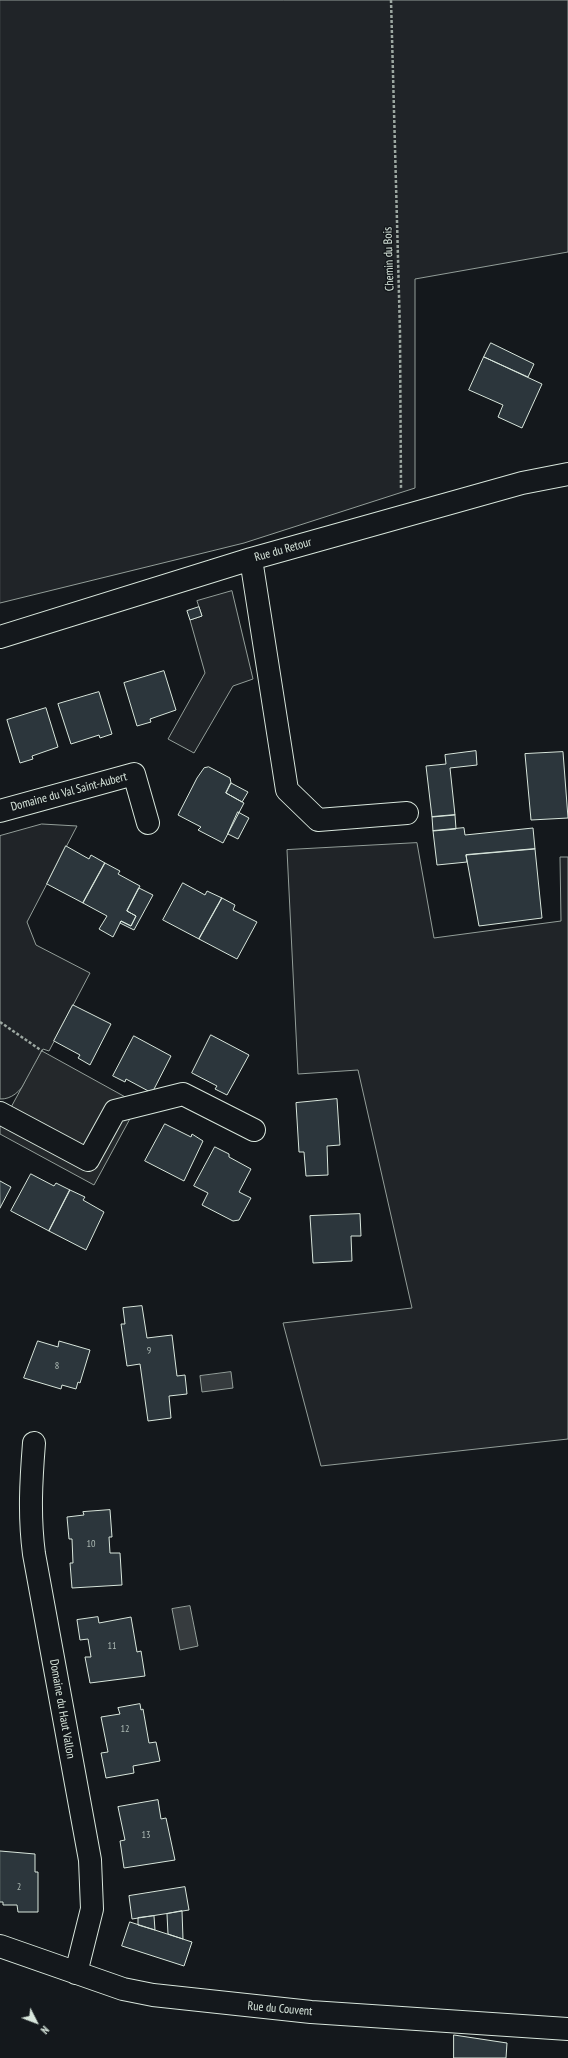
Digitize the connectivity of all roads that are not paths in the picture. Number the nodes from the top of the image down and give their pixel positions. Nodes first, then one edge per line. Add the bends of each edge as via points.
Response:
1 (568, 474) edge
2 (251, 559) junction
3 (0, 637) edge
4 (0, 811) edge
5 (407, 812) dead end
6 (148, 823) dead end
7 (0, 1113) edge
8 (254, 1130) dead end
9 (34, 1444) dead end
10 (0, 1946) edge
11 (76, 1973) junction
12 (568, 2029) edge

1 - 2 street, Rue du Retour via 522,483
2 - 3 street, Rue du Retour
2 - 5 street via 287,790 318,820
4 - 6 street, Domaine du Val Saint-Aubert via 134,774
7 - 8 street via 88,1160 114,1111 183,1094
9 - 11 street, Domaine du Haut Vallon via 30,1512 34,1554 90,1860 92,1909
10 - 11 street, Rue du Couvent
11 - 12 street, Rue du Couvent via 123,1989 186,2000 311,2012

